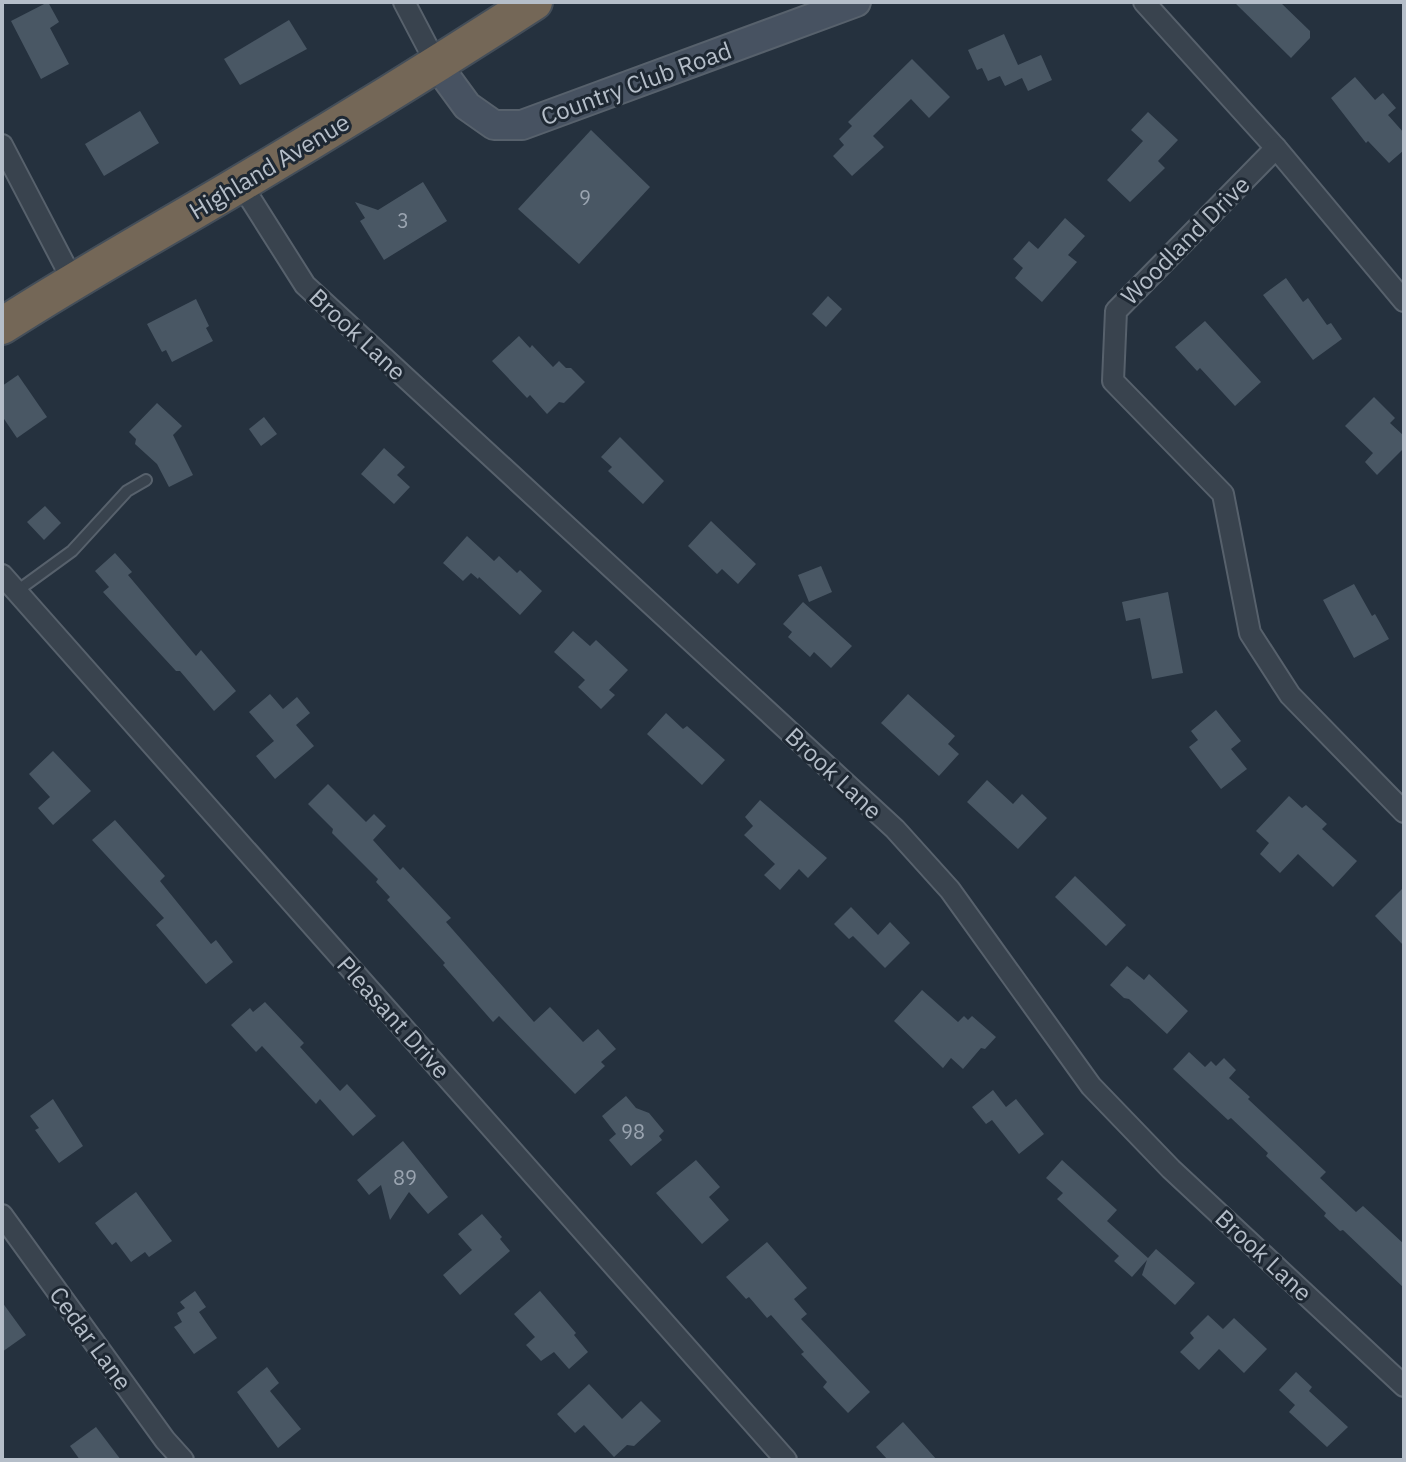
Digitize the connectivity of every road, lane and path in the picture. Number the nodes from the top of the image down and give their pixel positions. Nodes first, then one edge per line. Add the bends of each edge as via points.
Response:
1 (404, 2) edge
2 (534, 2) edge
3 (856, 2) edge
4 (1144, 2) edge
5 (437, 65) junction
6 (2, 145) edge
7 (1276, 148) junction
8 (241, 184) junction
9 (73, 281) junction
10 (1404, 301) edge
11 (2, 326) edge
12 (146, 480) dead end
13 (2, 575) edge
14 (17, 591) junction
15 (1404, 812) edge
16 (2, 1215) edge
17 (1404, 1386) edge
18 (183, 1460) edge
19 (786, 1460) edge

1 - 5 street
2 - 5 highway, Highland Avenue
3 - 5 street, Country Club Road via 522,125 494,125 467,106
4 - 7 street
5 - 8 highway, Highland Avenue
6 - 9 street
7 - 10 street
7 - 15 street, Woodland Drive via 1116,311 1113,381 1223,494 1250,633 1290,695
8 - 9 highway, Highland Avenue
8 - 17 street, Brook Lane via 305,285 895,829 950,890 1091,1086 1171,1169
9 - 11 highway, Highland Avenue
12 - 14 lane via 127,491 72,551
13 - 14 street, Pleasant Drive
14 - 19 street, Pleasant Drive
16 - 18 street, Cedar Lane

